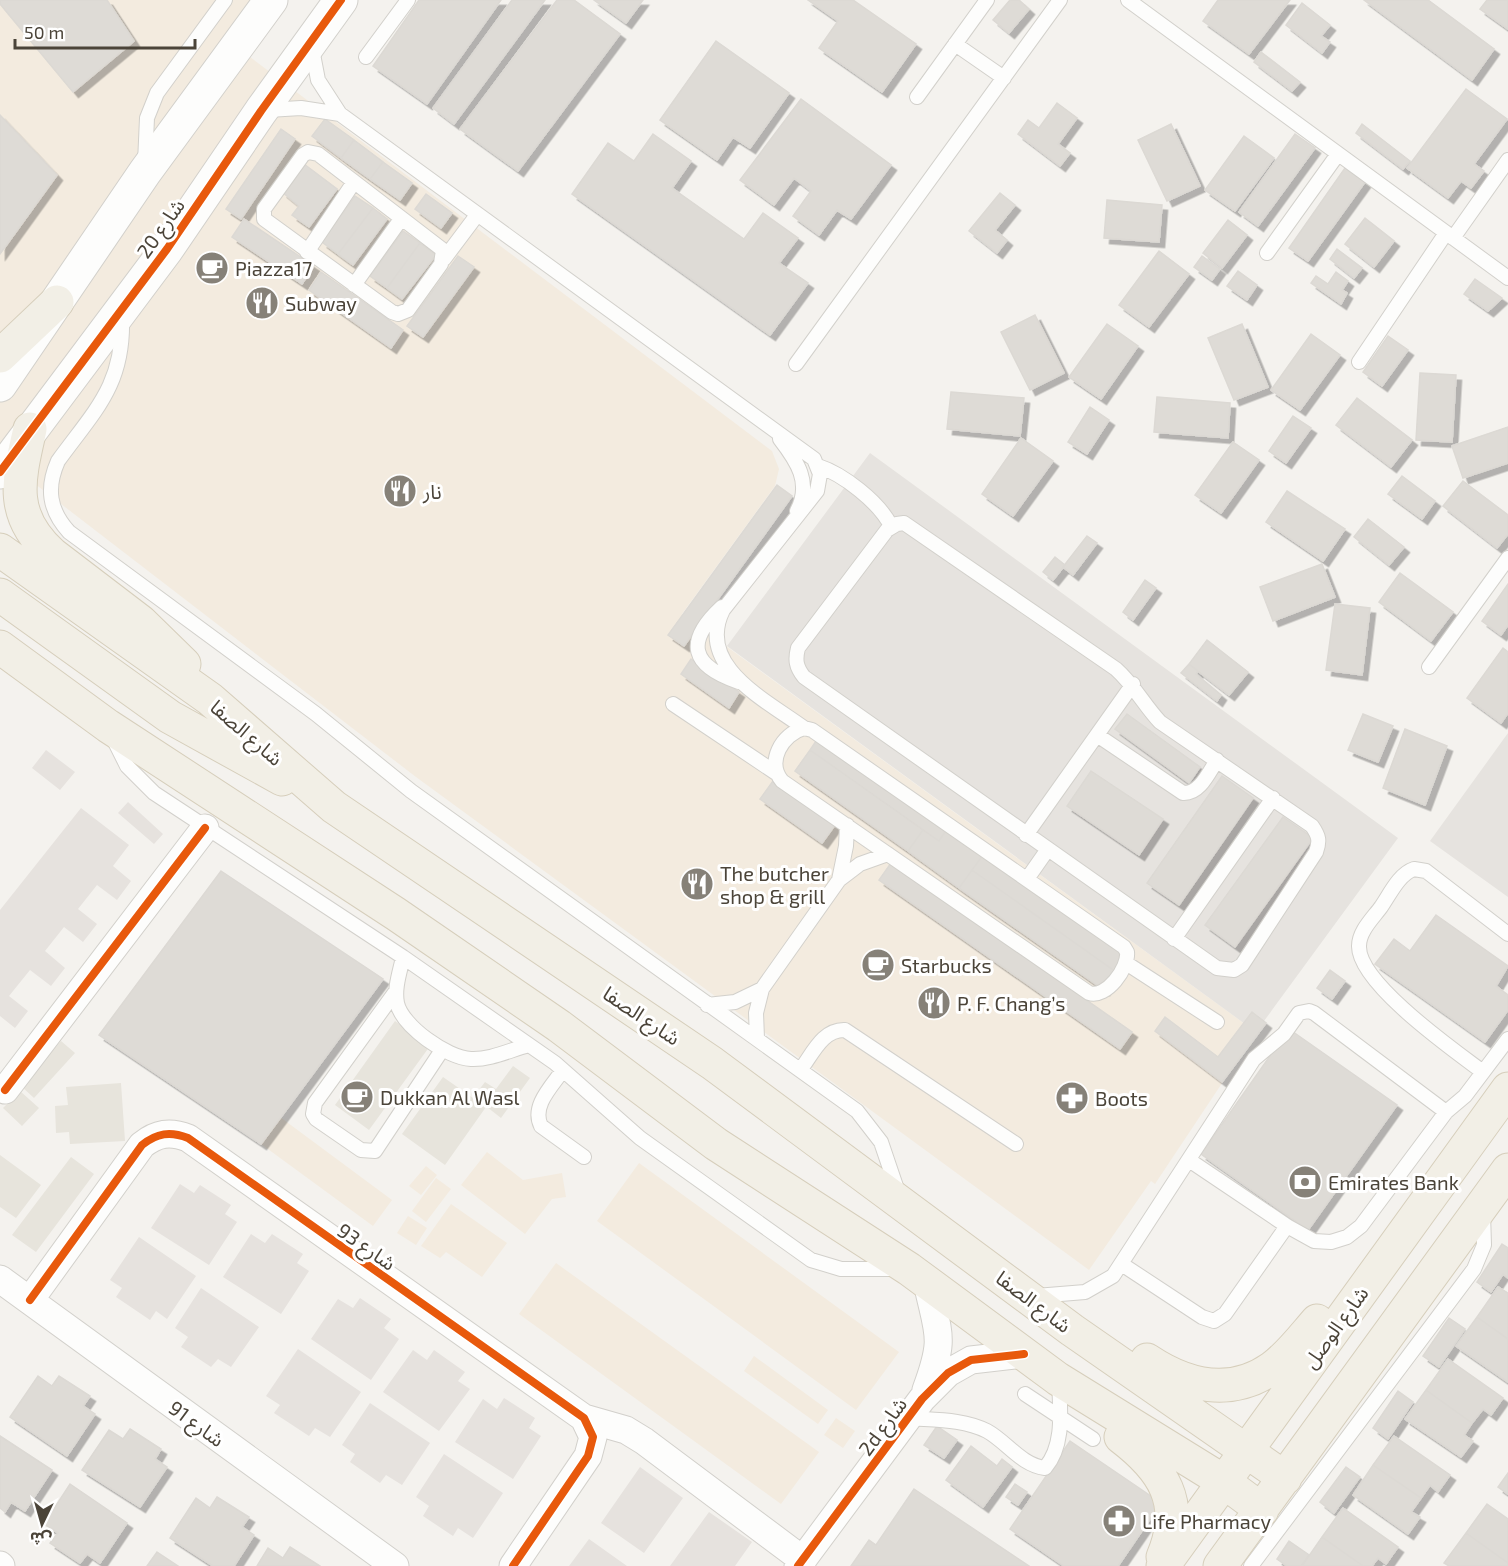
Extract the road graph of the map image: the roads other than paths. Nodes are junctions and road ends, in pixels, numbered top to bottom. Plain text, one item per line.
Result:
1 (271, 0) edge
2 (342, 0) edge
3 (408, 0) edge
4 (987, 0) edge
5 (1060, 0) edge
6 (1128, 0) edge
7 (220, 3) edge
8 (311, 41) junction
9 (955, 44) junction
10 (366, 57) dead end
11 (1004, 78) junction
12 (916, 97) dead end
13 (261, 111) junction
14 (340, 114) junction
15 (1338, 154) junction
16 (1508, 160) edge
17 (145, 172) junction
18 (354, 182) junction
19 (477, 215) junction
20 (401, 219) junction
21 (1450, 236) junction
22 (307, 252) junction
23 (1267, 253) dead end
24 (444, 259) junction
25 (1508, 278) edge
26 (354, 285) junction
27 (57, 302) junction
28 (121, 310) junction
29 (0, 356) edge
30 (1359, 363) dead end
31 (796, 364) dead end
32 (0, 385) edge
33 (30, 429) junction
34 (776, 434) junction
35 (818, 466) junction
36 (0, 472) edge
37 (790, 523) junction
38 (891, 526) junction
39 (0, 550) edge
40 (1508, 558) edge
41 (0, 595) edge
42 (6, 654) edge
43 (1429, 667) dead end
44 (1133, 684) junction
45 (210, 699) junction
46 (673, 704) dead end
47 (108, 726) junction
48 (804, 728) junction
49 (1096, 735) junction
50 (1217, 760) junction
51 (776, 773) junction
52 (1273, 798) junction
53 (334, 807) junction
54 (847, 825) junction
55 (205, 828) junction
56 (1026, 835) junction
57 (1048, 849) junction
58 (888, 854) junction
59 (1027, 879) junction
60 (839, 880) junction
61 (1508, 934) edge
62 (1174, 939) junction
63 (402, 957) junction
64 (1126, 963) junction
65 (762, 989) junction
66 (396, 991) junction
67 (706, 1004) junction
68 (1217, 1022) dead end
69 (757, 1038) junction
70 (1508, 1039) edge
71 (529, 1045) junction
72 (442, 1050) junction
73 (801, 1069) junction
74 (563, 1070) junction
75 (1496, 1081) edge
76 (5, 1090) dead end
77 (1446, 1112) junction
78 (1016, 1144) dead end
79 (584, 1157) dead end
80 (1189, 1161) junction
81 (1499, 1185) edge
82 (902, 1203) junction
83 (1287, 1226) junction
84 (1123, 1265) junction
85 (1379, 1266) junction
86 (918, 1276) junction
87 (0, 1279) edge
88 (1027, 1297) junction
89 (30, 1300) junction
90 (1072, 1330) junction
91 (1024, 1354) junction
92 (1058, 1379) junction
93 (1025, 1394) dead end
94 (916, 1408) junction
95 (1060, 1417) junction
96 (584, 1418) junction
97 (1093, 1439) dead end
98 (1244, 1450) junction
99 (1285, 1478) junction
100 (1241, 1494) junction
101 (801, 1563) edge
102 (394, 1566) edge
103 (513, 1566) edge
104 (1161, 1566) edge
105 (1191, 1566) edge
106 (1220, 1566) edge
107 (1251, 1566) edge

1 - 17 street
2 - 8 street, شارع 20
3 - 10 lane
4 - 9 lane
5 - 11 lane
6 - 15 lane
7 - 17 lane
8 - 13 street, شارع 20
8 - 14 lane
9 - 11 lane
9 - 12 lane
11 - 31 lane
13 - 14 lane
13 - 28 street, شارع 20
14 - 19 lane
15 - 21 lane
15 - 23 lane
16 - 21 lane
17 - 27 street
18 - 20 lane
18 - 22 lane
18 - 22 lane
19 - 24 lane
19 - 34 lane
20 - 24 lane
20 - 26 lane
21 - 25 lane
21 - 30 lane
22 - 26 lane
24 - 26 lane
27 - 29 main road
27 - 32 street
28 - 33 street, شارع 20
28 - 67 lane
33 - 36 street, شارع 20
33 - 45 main road
34 - 35 lane
34 - 37 lane
35 - 37 lane
35 - 38 lane
37 - 48 lane
38 - 44 lane
38 - 56 lane
39 - 45 main road, شارع الصفا
40 - 43 lane
41 - 53 main road
42 - 47 main road
44 - 49 lane
44 - 50 lane
45 - 53 main road, شارع الصفا
46 - 51 lane
47 - 55 lane
47 - 86 main road
48 - 51 lane
48 - 59 lane
49 - 50 lane
49 - 56 lane
50 - 52 lane
51 - 54 lane
52 - 62 lane
52 - 62 lane
53 - 82 main road, شارع الصفا
54 - 58 lane
54 - 60 lane
55 - 63 lane
55 - 76 street
56 - 57 lane
57 - 59 lane
57 - 62 lane
58 - 60 lane
58 - 64 lane
59 - 64 lane
60 - 65 lane
61 - 75 lane
63 - 66 lane
63 - 71 lane
64 - 68 lane
65 - 67 lane
65 - 69 lane
66 - 72 lane
66 - 72 lane
67 - 69 lane
69 - 73 lane
70 - 75 lane
71 - 72 lane
71 - 74 lane
73 - 78 lane
73 - 82 lane
74 - 79 lane
74 - 86 lane
75 - 77 lane
75 - 85 main road, شارع الوصل
77 - 80 lane
77 - 83 lane
80 - 83 lane
80 - 84 lane
81 - 99 main road, شارع الوصل
81 - 107 lane
82 - 88 main road, شارع الصفا
83 - 84 lane
84 - 88 lane
85 - 90 main road
85 - 98 main road, شارع الوصل
86 - 91 main road
86 - 94 street, 2d شارع
87 - 89 street, شارع 91
88 - 90 main road, شارع الصفا
89 - 96 street, شارع 93
89 - 102 street, شارع 91
90 - 98 main road, شارع الصفا
91 - 92 main road
91 - 94 street, 2d شارع
92 - 95 lane
92 - 100 main road
92 - 104 main road
93 - 95 lane
94 - 95 lane
94 - 101 street, 2d شارع
95 - 97 lane
96 - 101 street
96 - 103 street
98 - 99 main road, شارع الصفا
98 - 100 main road, شارع الوصل
99 - 100 main road, شارع الوصل
100 - 104 main road, شارع الوصل
100 - 105 main road
100 - 106 main road, شارع الوصل

